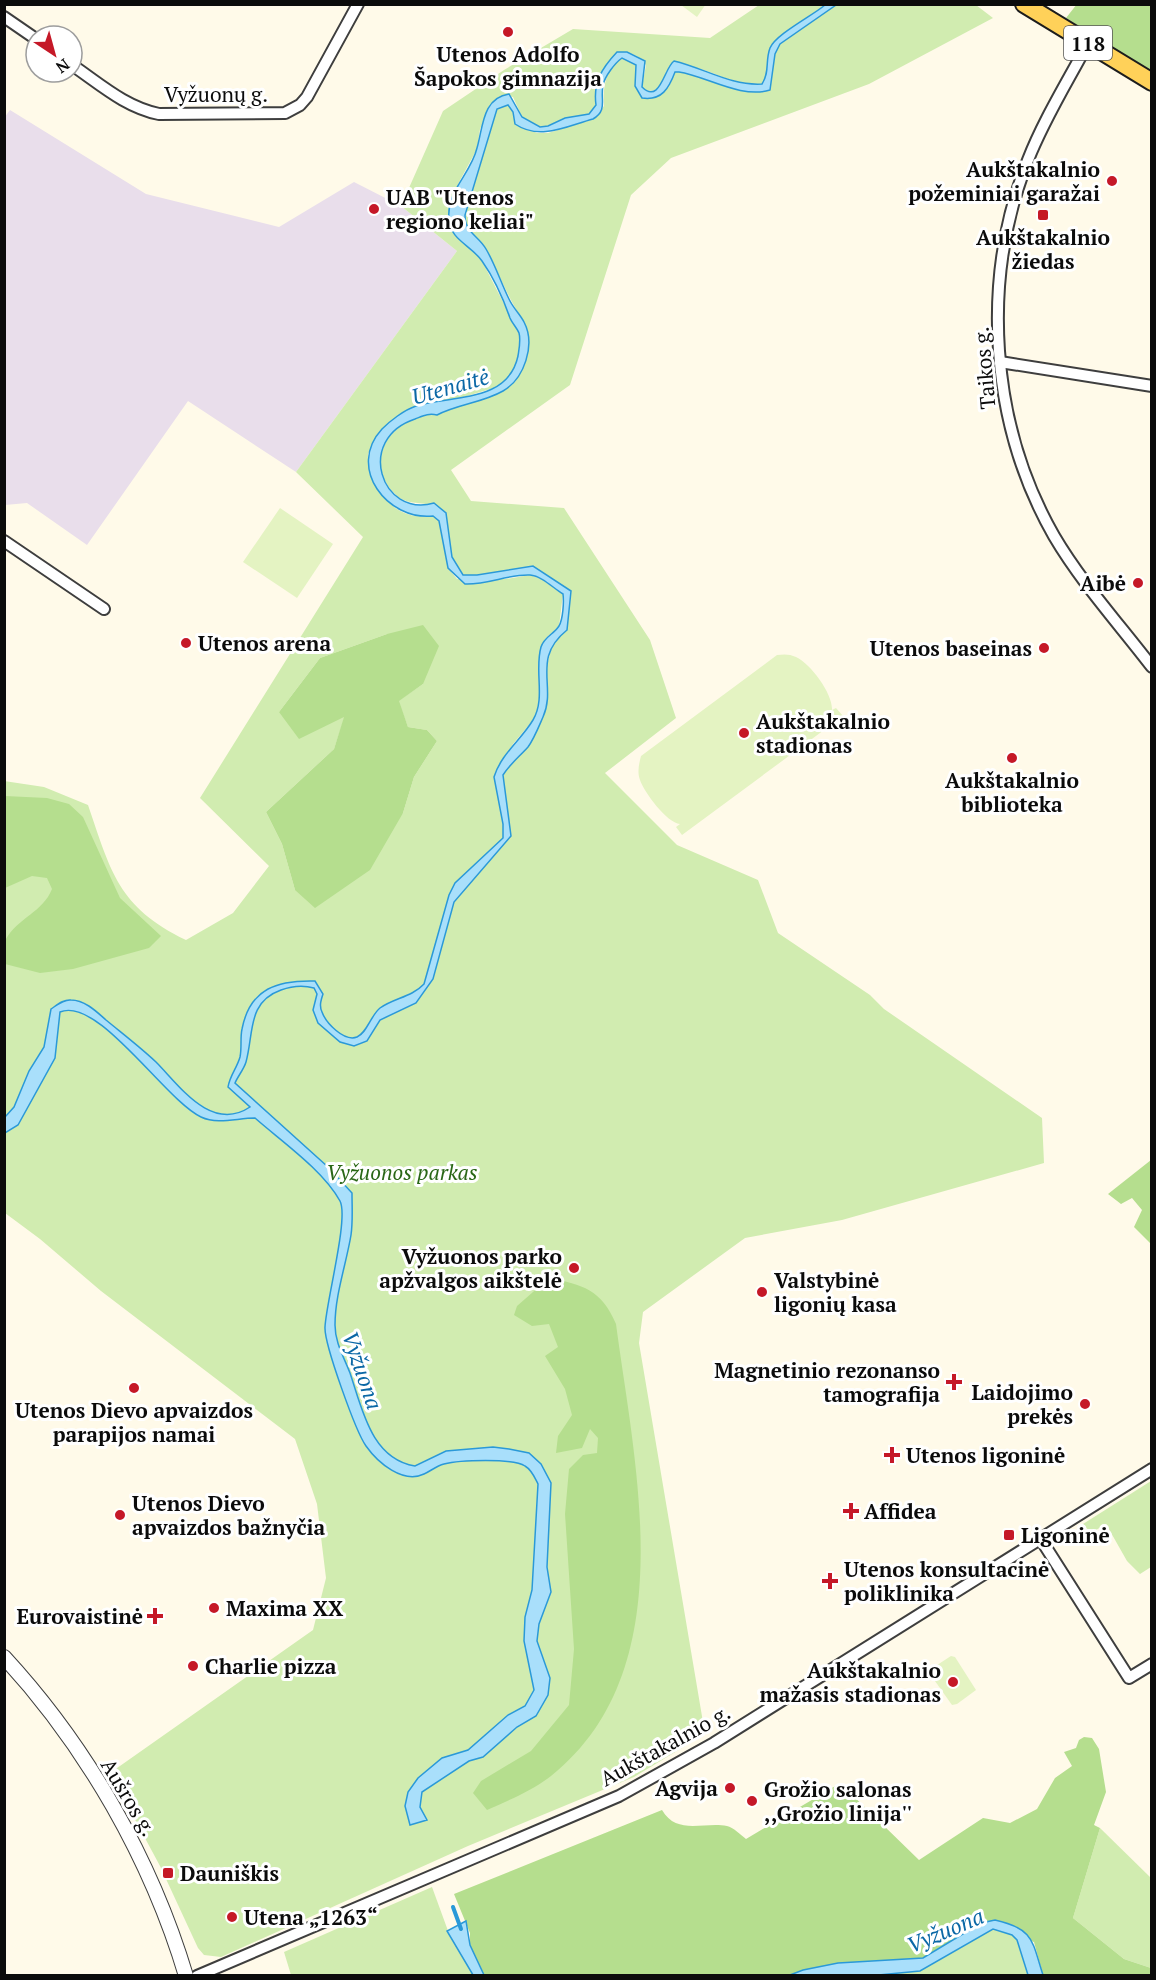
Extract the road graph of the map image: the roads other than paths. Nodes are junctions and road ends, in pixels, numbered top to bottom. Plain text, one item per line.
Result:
1 (358, 4) edge
2 (1024, 4) edge
3 (4, 17) edge
4 (24, 31) edge
5 (1088, 43) junction
6 (84, 73) edge
7 (1152, 82) edge
8 (1000, 362) junction
9 (1152, 386) edge
10 (4, 541) edge
11 (104, 609) dead end
12 (1152, 667) edge
13 (1152, 1469) edge
14 (1040, 1538) junction
15 (4, 1658) edge
16 (1152, 1664) edge
17 (186, 1976) edge
18 (196, 1976) edge

1 - 6 street, Vyžuonų g.
2 - 5 main road, 118
3 - 4 street
5 - 7 main road, 118
5 - 8 street, Taikos g.
8 - 9 street
8 - 12 street, Taikos g.
10 - 11 street
13 - 14 street, Aukštakalnio g.
14 - 16 street
14 - 18 street, Aukštakalnio g.
15 - 17 street, Aušros g.

